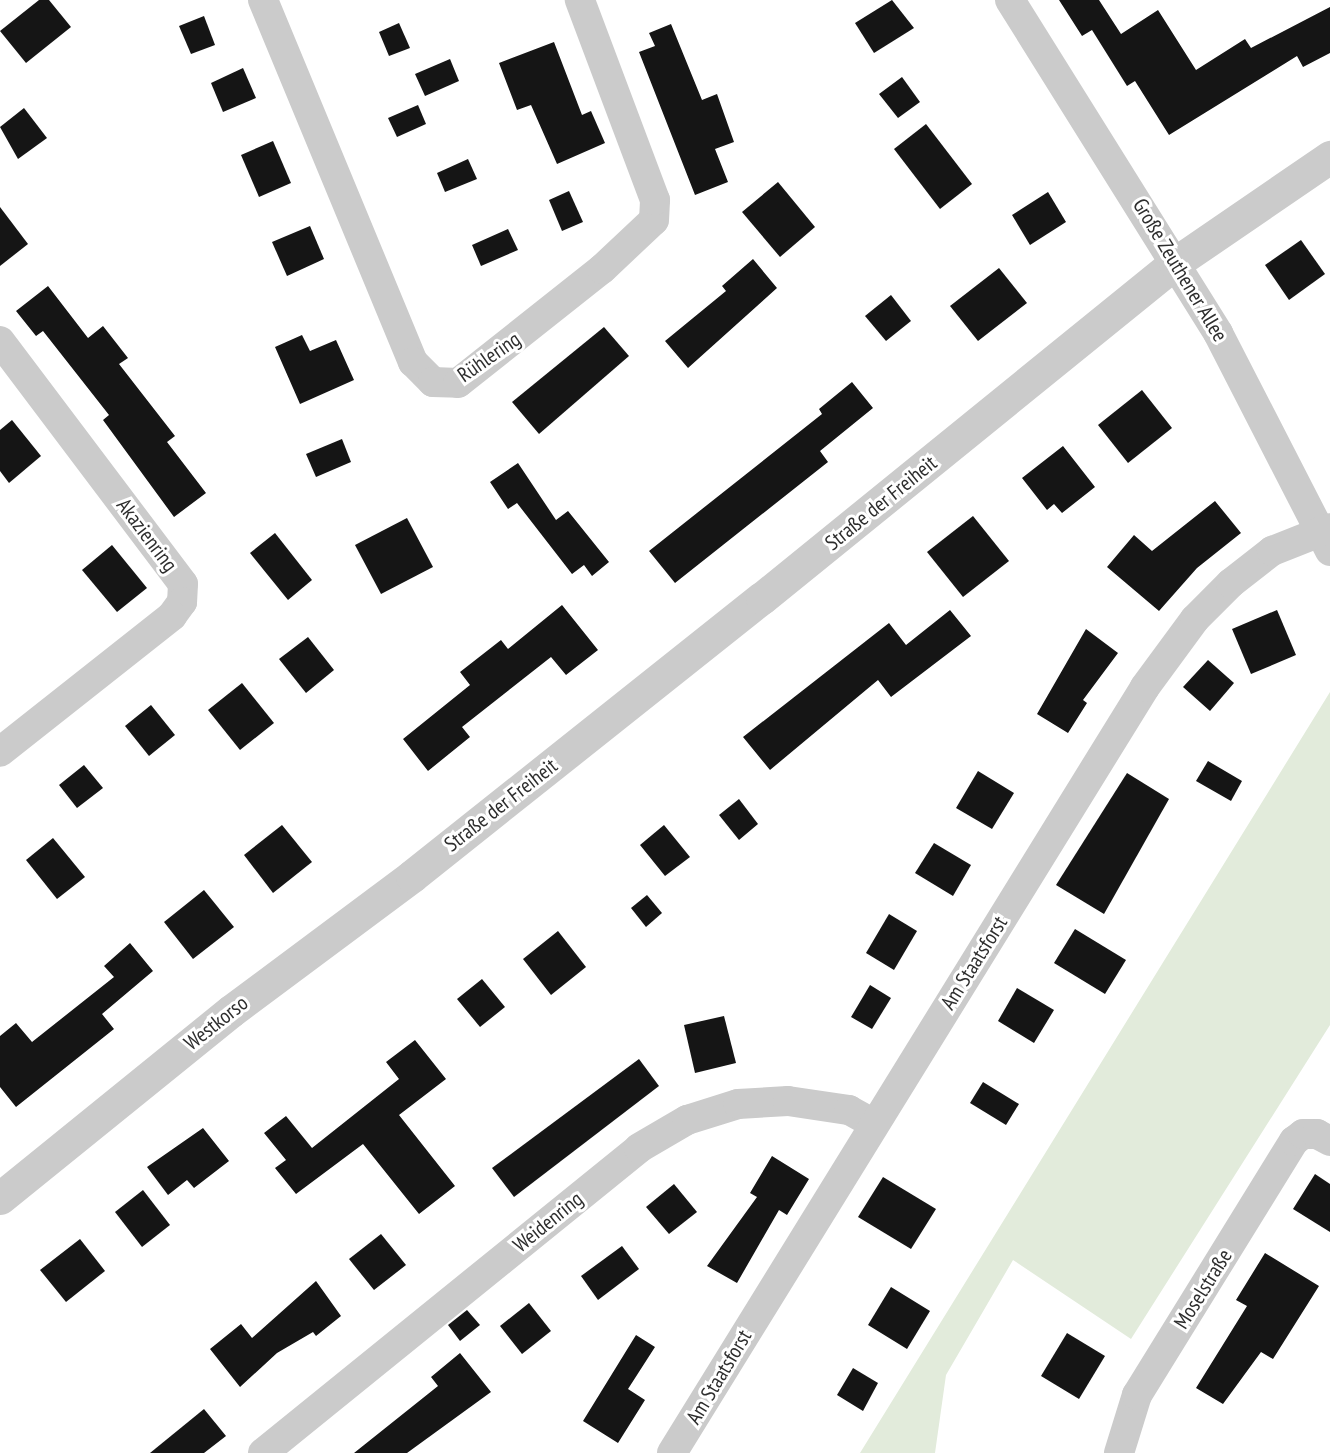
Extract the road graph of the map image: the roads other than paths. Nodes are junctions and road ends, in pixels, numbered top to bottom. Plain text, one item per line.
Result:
1 (263, 0) edge
2 (580, 0) edge
3 (1010, 0) edge
4 (1330, 157) edge
5 (1175, 263) junction
6 (0, 341) edge
7 (1327, 536) edge
8 (0, 752) edge
9 (437, 856) joint
10 (874, 1124) junction
11 (1316, 1138) edge
12 (0, 1198) edge
13 (263, 1453) edge
14 (672, 1453) edge
15 (1119, 1453) edge

1 - 2 street, Rühlering
3 - 5 street, Große Zeuthener Allee
4 - 5 street, Straße der Freiheit
5 - 7 street, Große Zeuthener Allee
5 - 9 street, Straße der Freiheit
6 - 8 street, Akazienring
7 - 10 street, Am Staatsforst
9 - 12 street, Westkorso
10 - 13 street, Weidenring
10 - 14 street, Am Staatsforst
11 - 15 street, Moselstraße

